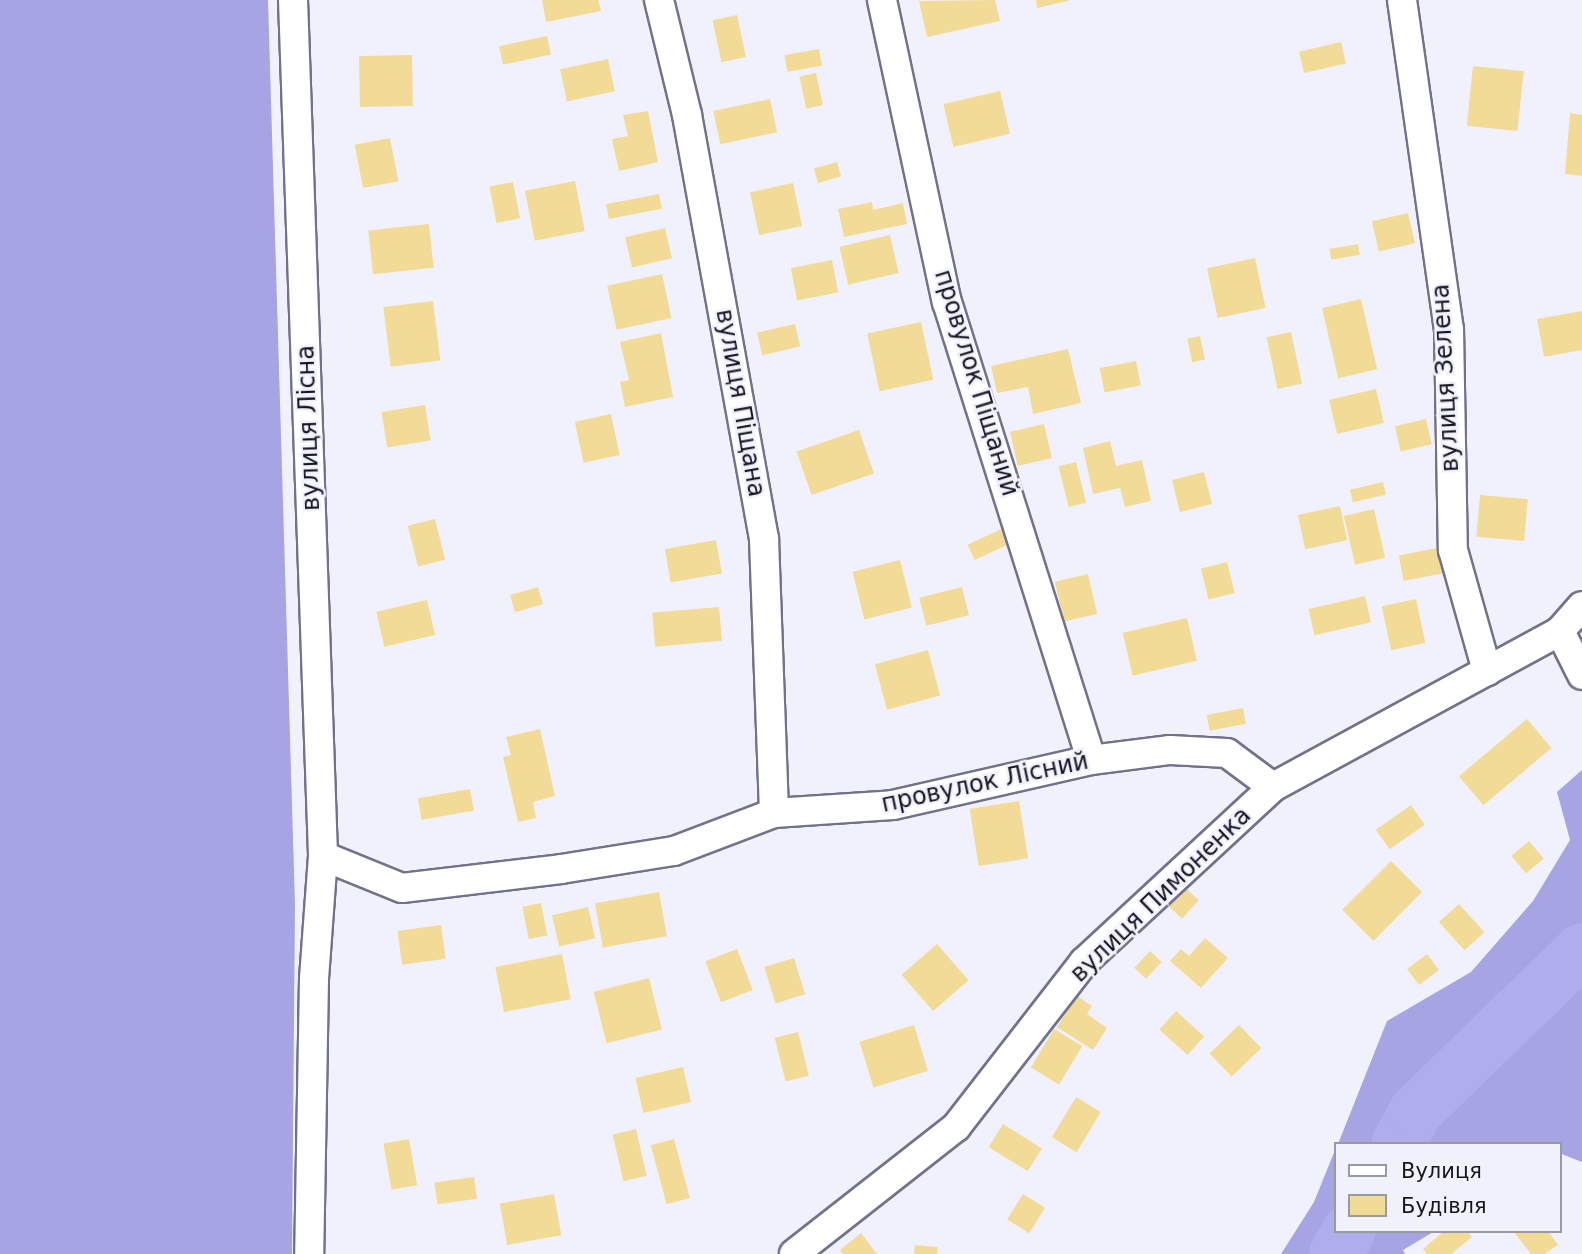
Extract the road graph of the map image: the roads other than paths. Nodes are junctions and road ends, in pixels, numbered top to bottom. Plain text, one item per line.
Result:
1 (293, 0) edge
2 (659, 0) edge
3 (882, 0) edge
4 (1402, 0) edge
5 (1582, 606) edge
6 (1560, 631) junction
7 (1487, 671) junction
8 (1582, 674) edge
9 (1091, 760) junction
10 (1273, 787) junction
11 (774, 813) junction
12 (323, 856) junction
13 (309, 1254) edge
14 (794, 1254) edge

1 - 12 street, вулиця Лісна
2 - 11 street, вулиця Піщана
3 - 9 street, провулок Піщаний
4 - 7 street, вулиця Зелена
5 - 6 street, вулиця Пимоненка
6 - 7 street, вулиця Пимоненка
6 - 8 street
7 - 10 street, вулиця Пимоненка
9 - 10 street, провулок Лісний
9 - 11 street, провулок Лісний
10 - 14 street, вулиця Пимоненка
11 - 12 street, провулок Лісний
12 - 13 street, вулиця Лісна

